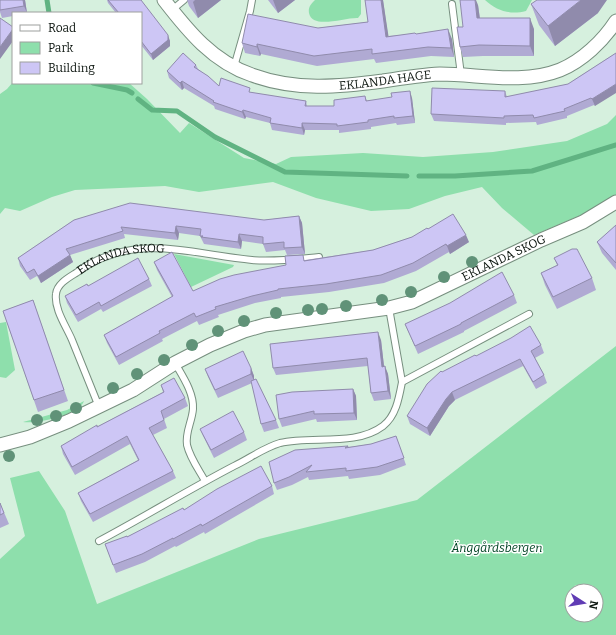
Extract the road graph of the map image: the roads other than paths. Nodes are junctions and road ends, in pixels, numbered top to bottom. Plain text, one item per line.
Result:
1 (184, 0) edge
2 (252, 0) edge
3 (452, 4) dead end
4 (168, 5) edge
5 (616, 21) edge
6 (234, 67) junction
7 (461, 75) junction
8 (616, 202) edge
9 (318, 257) edge
10 (389, 308) junction
11 (530, 314) dead end
12 (175, 363) junction
13 (402, 382) junction
14 (99, 407) junction
15 (0, 445) edge
16 (205, 481) junction
17 (99, 541) dead end

1 - 4 lane
2 - 6 lane
3 - 7 lane
4 - 6 street, EKLANDA HAGE
5 - 7 street, EKLANDA HAGE
6 - 7 street, EKLANDA HAGE
8 - 10 street, EKLANDA SKOG
9 - 14 lane, EKLANDA SKOG
10 - 12 street, EKLANDA SKOG
10 - 13 lane
11 - 13 lane
12 - 14 street, EKLANDA SKOG
12 - 16 lane
13 - 16 lane
14 - 15 street, EKLANDA SKOG
16 - 17 lane

